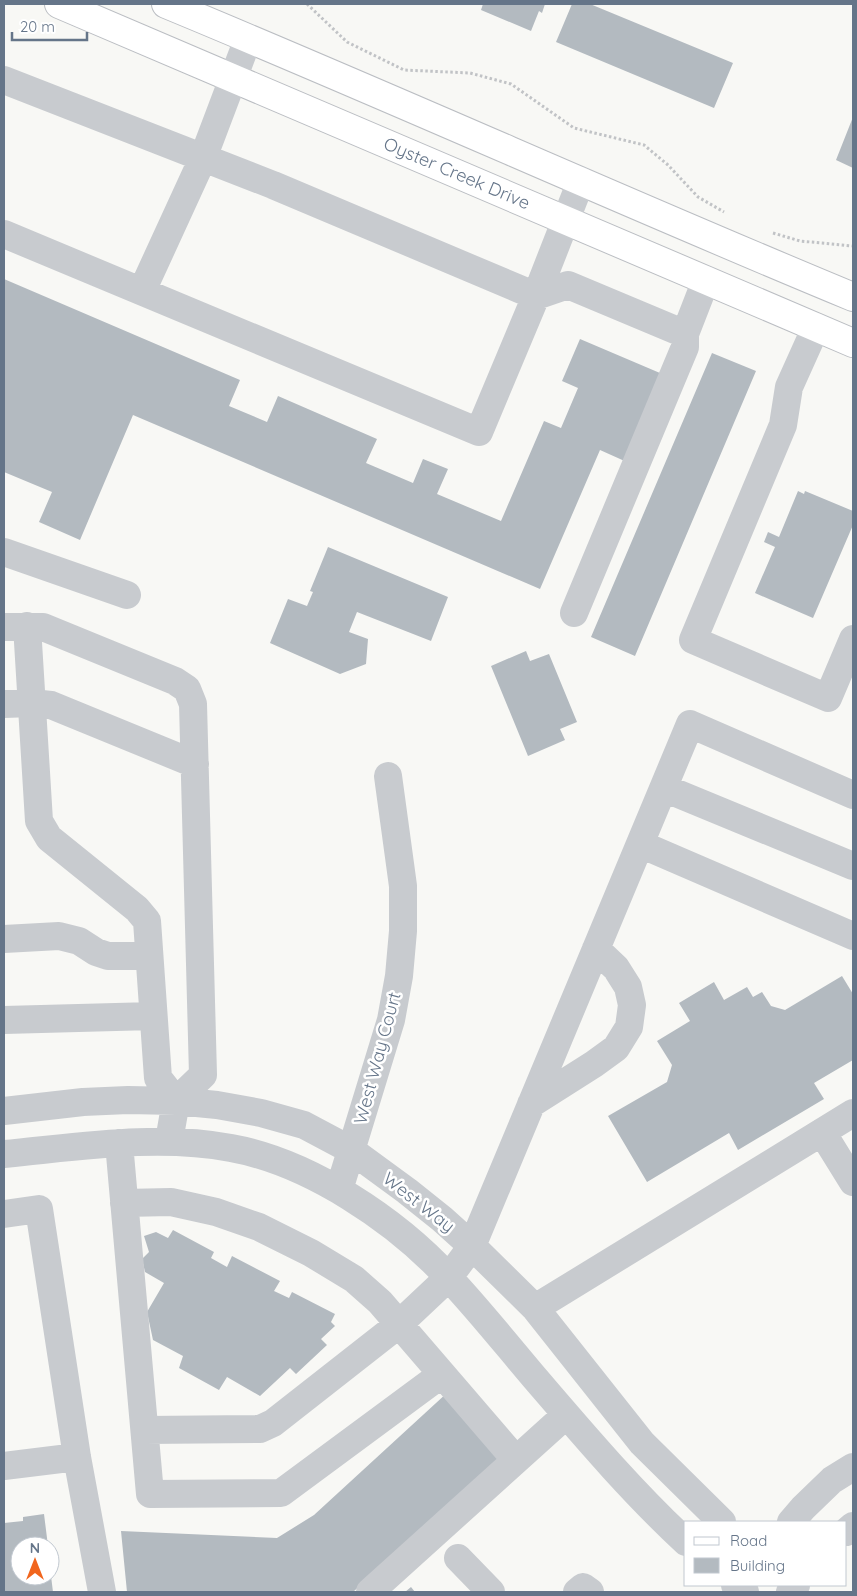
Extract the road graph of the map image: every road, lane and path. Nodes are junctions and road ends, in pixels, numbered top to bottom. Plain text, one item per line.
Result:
1 (59, 4) edge
2 (166, 4) edge
3 (307, 4) edge
4 (248, 39) junction
5 (234, 78) junction
6 (4, 80) edge
7 (203, 158) junction
8 (581, 181) junction
9 (730, 215) dead end
10 (565, 219) junction
11 (773, 233) dead end
12 (4, 234) edge
13 (853, 246) edge
14 (706, 280) junction
15 (142, 291) junction
16 (536, 296) junction
17 (853, 297) edge
18 (816, 327) junction
19 (685, 334) junction
20 (853, 343) edge
21 (4, 552) edge
22 (127, 595) dead end
23 (574, 613) dead end
24 (16, 626) edge
25 (853, 639) edge
26 (32, 703) junction
27 (4, 704) edge
28 (195, 764) junction
29 (388, 776) dead end
30 (664, 788) junction
31 (853, 795) edge
32 (640, 844) junction
33 (853, 866) edge
34 (853, 936) edge
35 (4, 939) edge
36 (596, 949) junction
37 (149, 956) junction
38 (154, 1016) junction
39 (4, 1020) edge
40 (176, 1101) junction
41 (531, 1104) junction
42 (4, 1111) edge
43 (853, 1113) edge
44 (822, 1132) junction
45 (170, 1141) junction
46 (119, 1143) junction
47 (351, 1150) junction
48 (4, 1154) edge
49 (853, 1182) edge
50 (338, 1190) junction
51 (124, 1203) junction
52 (4, 1214) edge
53 (472, 1246) junction
54 (449, 1277) junction
55 (534, 1308) junction
56 (398, 1325) junction
57 (442, 1374) junction
58 (566, 1415) junction
59 (145, 1430) junction
60 (77, 1457) junction
61 (516, 1460) junction
62 (4, 1462) edge
63 (853, 1467) edge
64 (721, 1521) edge
65 (791, 1521) edge
66 (684, 1540) edge
67 (458, 1558) dead end
68 (102, 1592) edge
69 (370, 1592) edge
70 (491, 1592) edge
71 (577, 1592) edge
72 (590, 1592) edge

1 - 5 main road, Oyster Creek Drive
2 - 4 main road
3 - 9 path
4 - 5 street
4 - 8 main road
5 - 7 street
5 - 10 main road, Oyster Creek Drive
6 - 7 street
7 - 15 street
7 - 16 street
8 - 10 street
8 - 17 main road
10 - 14 main road, Oyster Creek Drive
10 - 16 street
11 - 13 path
12 - 15 street
14 - 18 main road, Oyster Creek Drive
14 - 19 street
15 - 16 street
16 - 19 street
18 - 20 main road, Oyster Creek Drive
18 - 25 street
19 - 23 street
21 - 22 street
24 - 26 street
24 - 28 street
26 - 27 street
26 - 28 street
26 - 37 street
28 - 40 street
29 - 47 street, West Way Court
30 - 31 street
30 - 32 street
30 - 33 street
32 - 34 street
32 - 36 street
35 - 37 street
36 - 41 street
36 - 41 street
37 - 38 street
38 - 39 street
38 - 40 street
40 - 42 street, West Way
40 - 45 street
40 - 47 street, West Way
41 - 53 street
43 - 44 street
44 - 49 street
44 - 55 street
45 - 46 street, West Way
45 - 50 street, West Way
46 - 48 street, West Way
46 - 51 street
47 - 50 street, West Way Court
47 - 53 street, West Way
50 - 54 street, West Way
51 - 56 street
51 - 59 street
52 - 60 street
53 - 54 street
53 - 55 street, West Way
54 - 56 street
54 - 58 street, West Way
55 - 64 street, West Way
56 - 57 street
56 - 59 street
57 - 59 street
57 - 61 street
58 - 61 street
58 - 66 street, West Way
60 - 62 street
60 - 68 street
61 - 69 street
63 - 65 street
67 - 70 street
71 - 72 street

